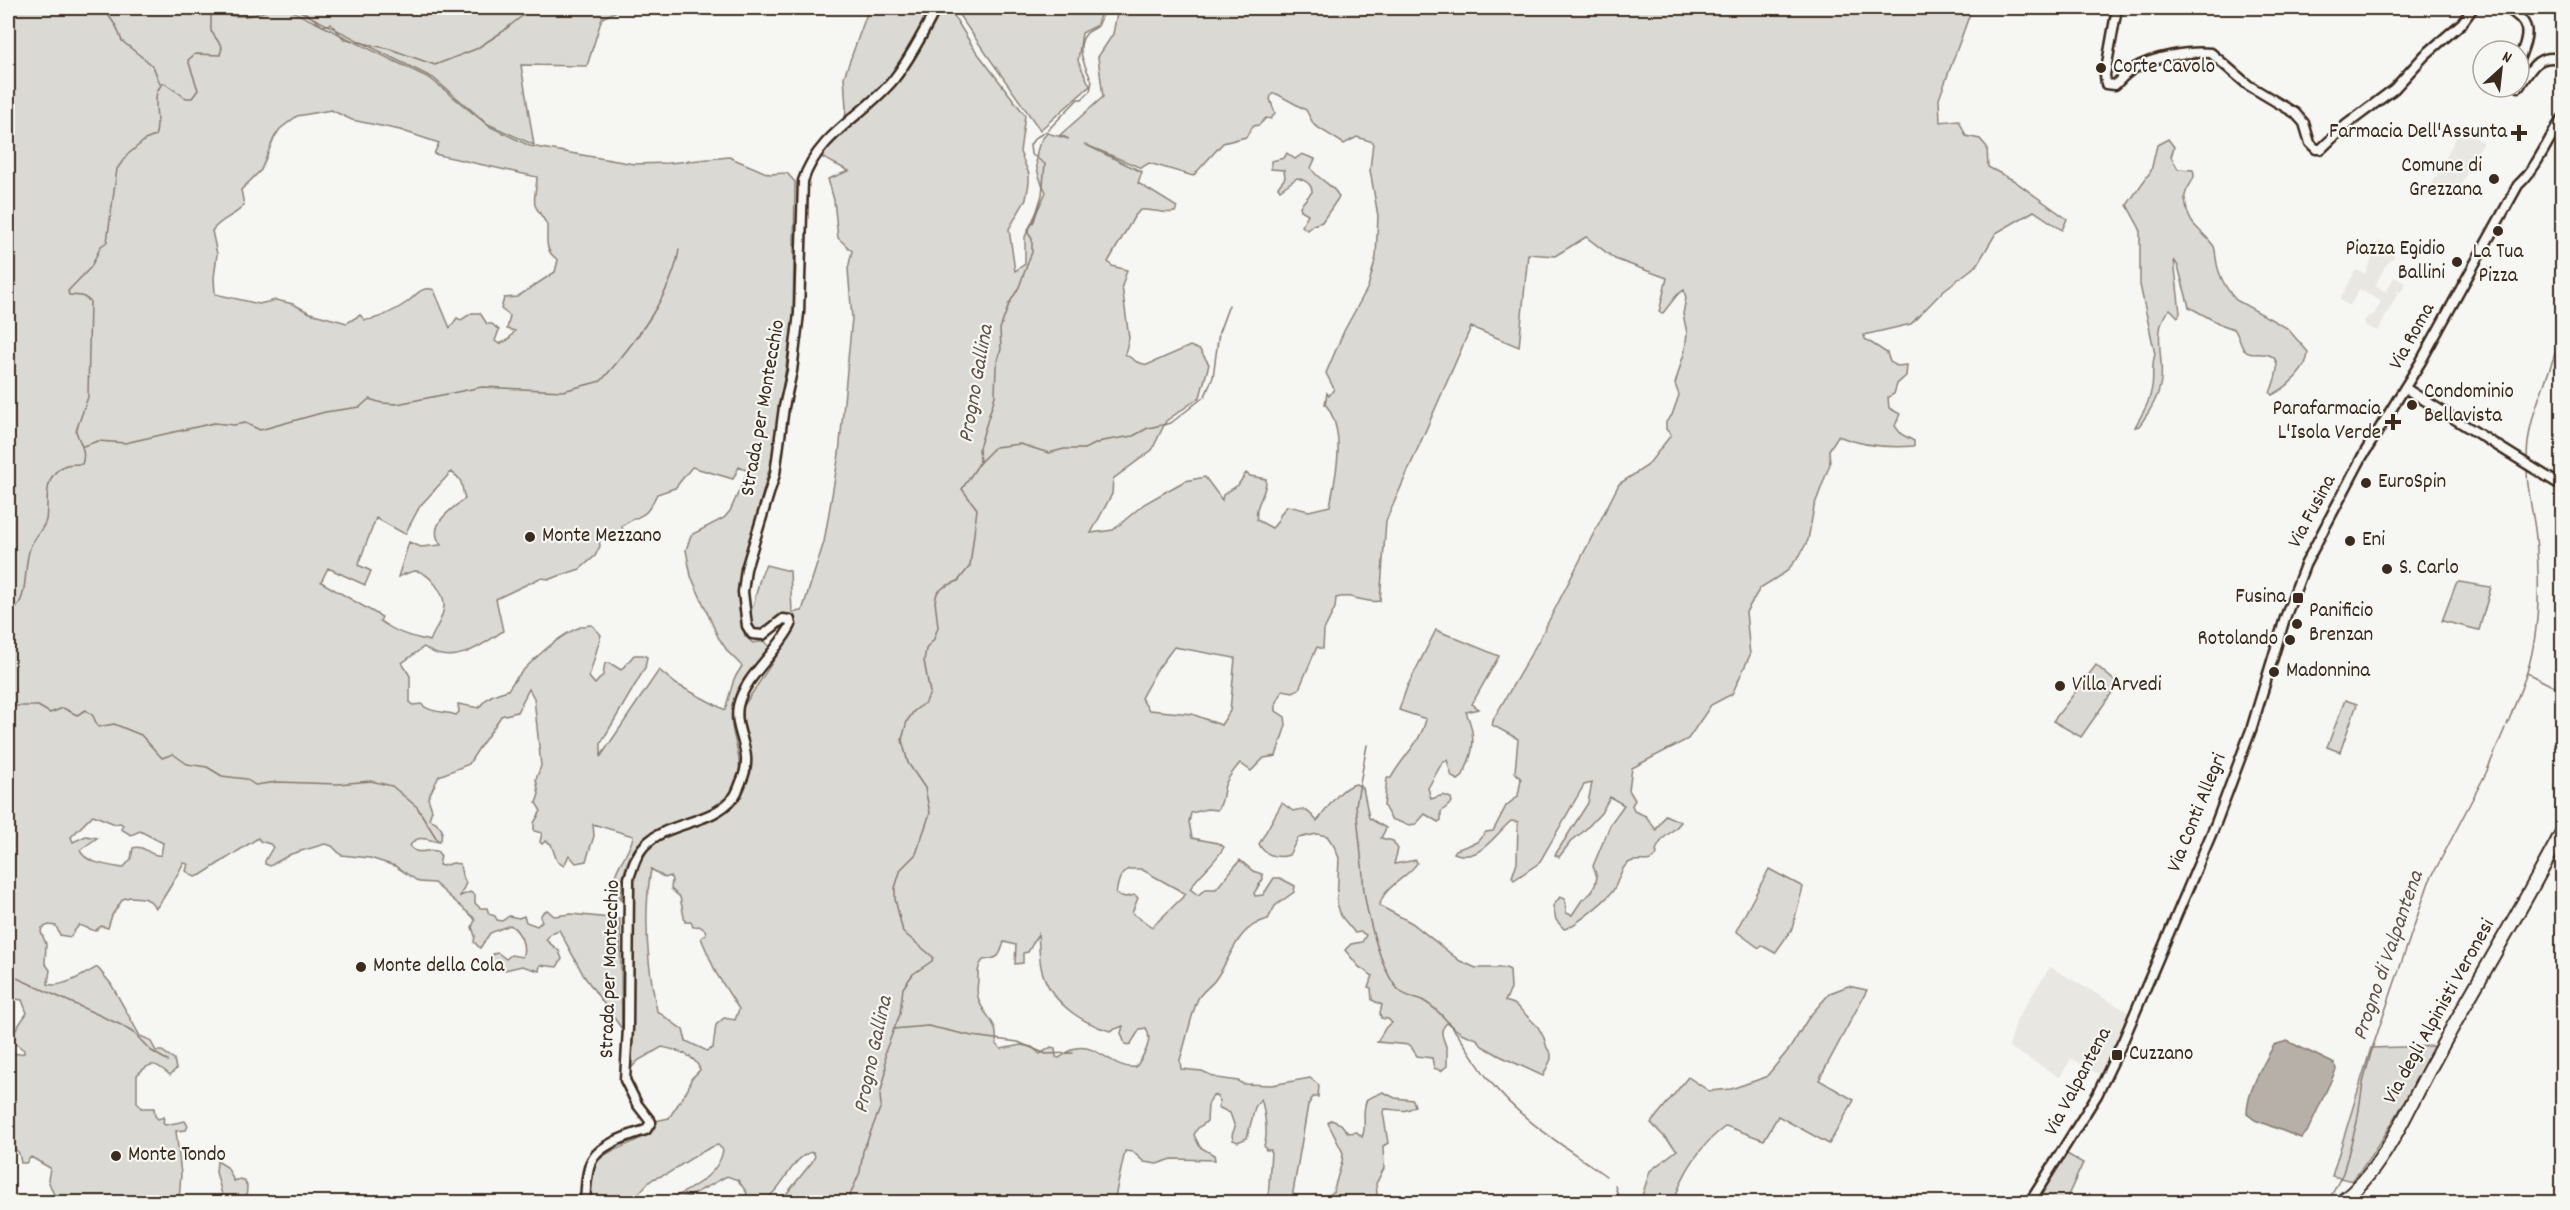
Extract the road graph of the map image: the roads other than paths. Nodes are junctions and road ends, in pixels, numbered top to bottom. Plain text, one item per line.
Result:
1 (936, 8) edge
2 (2117, 8) edge
3 (2473, 8) edge
4 (2506, 8) edge
5 (2527, 39) edge
6 (2562, 59) edge
7 (2531, 70) edge
8 (2562, 119) edge
9 (2404, 387) junction
10 (2562, 486) edge
11 (2271, 662) joint
12 (2562, 832) edge
13 (2151, 974) joint
14 (585, 1203) edge
15 (2030, 1203) edge
16 (2341, 1203) edge

1 - 14 street, Strada per Montecchio
2 - 3 street
4 - 5 street
6 - 7 street
8 - 9 street, Via Roma
9 - 10 street
9 - 11 street, Via Fusina
11 - 13 street, Via Conti Allegri
12 - 16 highway, Via degli Alpinisti Veronesi
13 - 15 street, Via Valpantena

